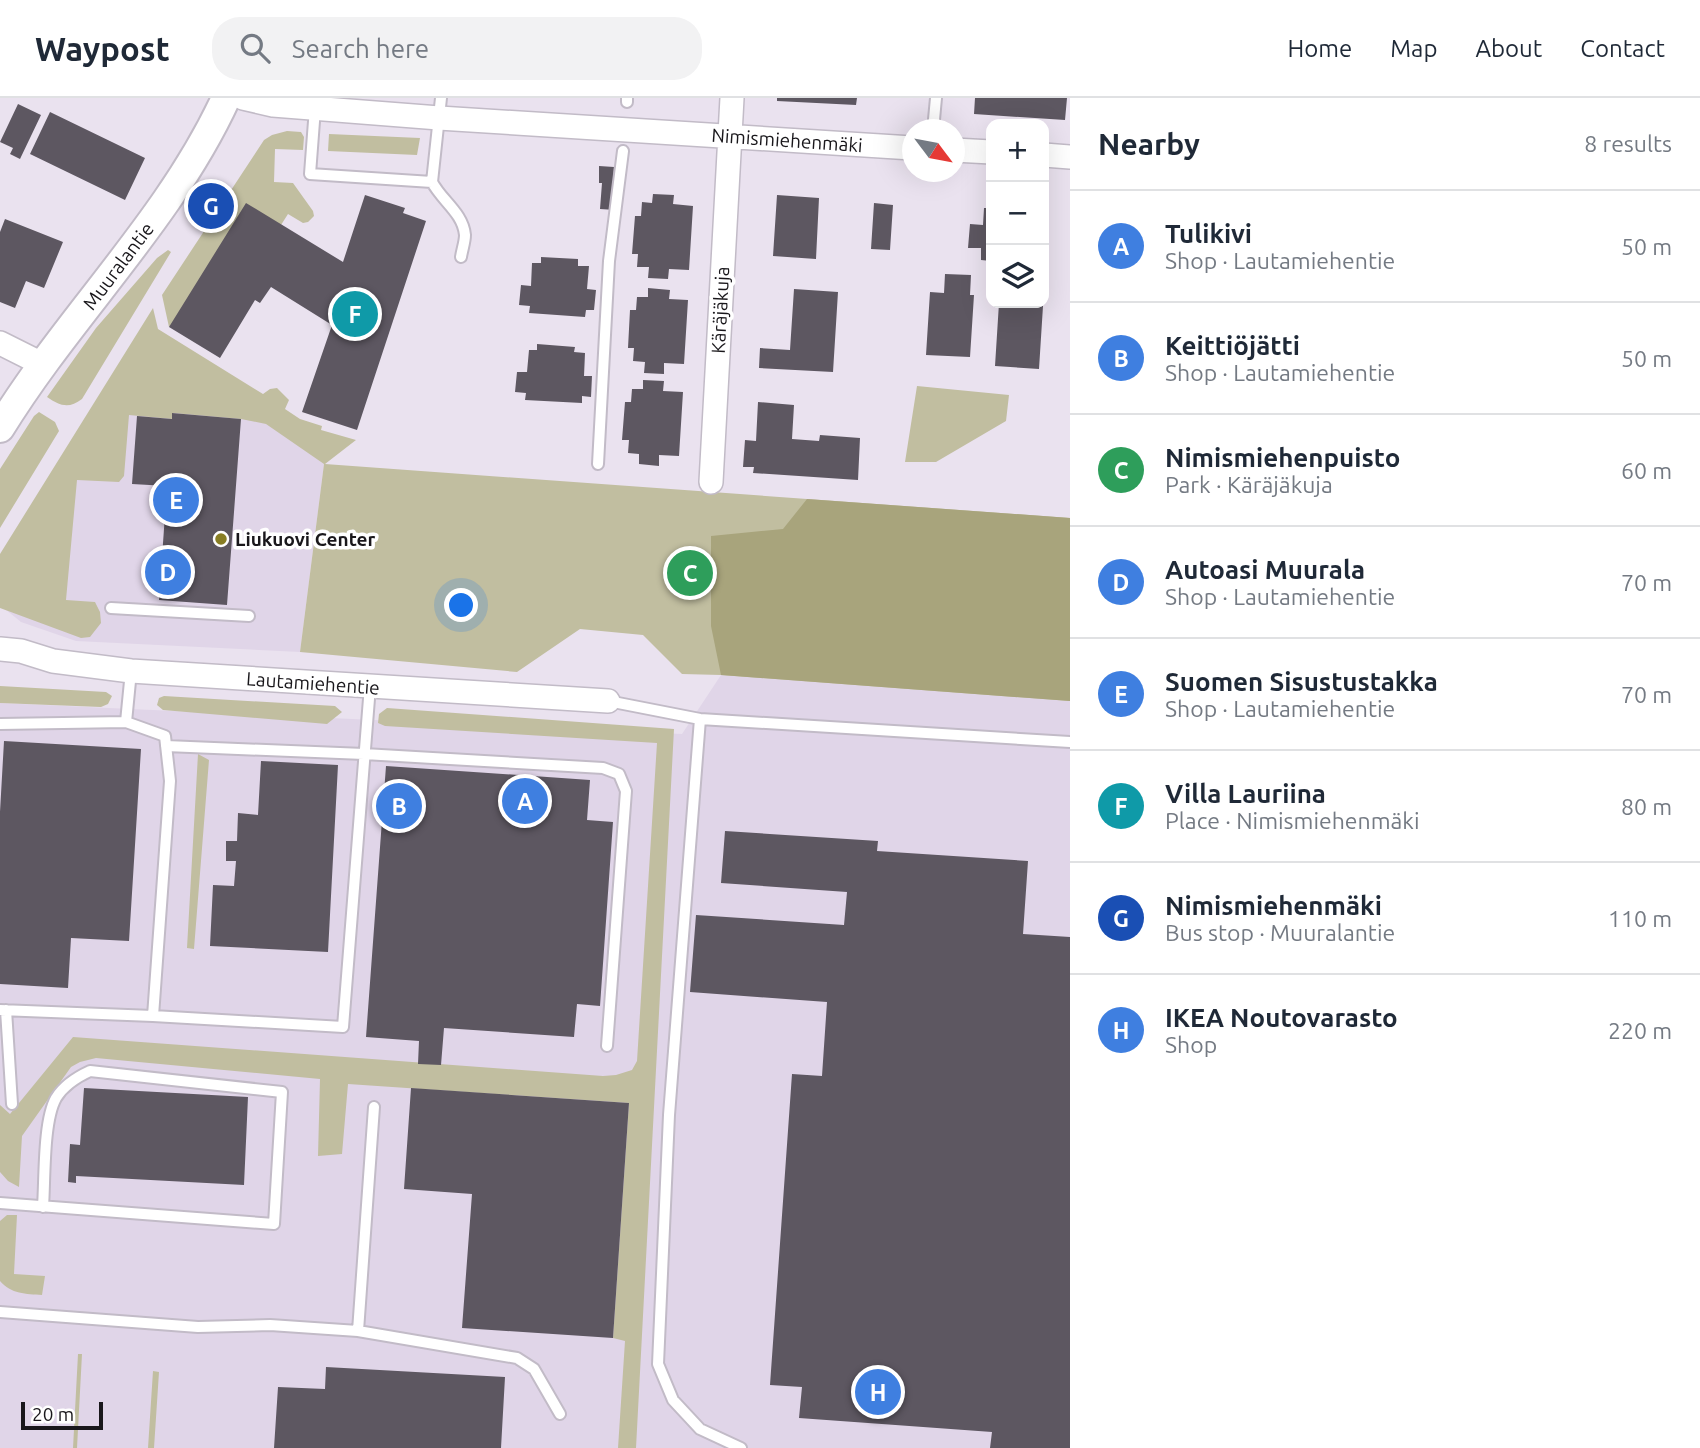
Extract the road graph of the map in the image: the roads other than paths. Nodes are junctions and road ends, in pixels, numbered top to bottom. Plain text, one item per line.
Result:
1 (226, 98) edge
2 (243, 98) edge
3 (732, 98) edge
4 (936, 98) edge
5 (315, 108) junction
6 (440, 108) edge
7 (934, 119) edge
8 (729, 137) junction
9 (902, 147) edge
10 (623, 151) dead end
11 (965, 151) edge
12 (986, 152) edge
13 (1049, 155) edge
14 (1070, 157) edge
15 (432, 182) junction
16 (461, 257) dead end
17 (0, 343) edge
18 (42, 364) junction
19 (0, 428) edge
20 (598, 464) dead end
21 (711, 482) dead end
22 (111, 608) dead end
23 (249, 616) dead end
24 (0, 635) edge
25 (10, 650) edge
26 (131, 671) junction
27 (370, 686) junction
28 (608, 701) joint
29 (700, 719) junction
30 (126, 722) junction
31 (0, 724) edge
32 (1070, 743) edge
33 (166, 746) junction
34 (365, 754) junction
35 (3, 1010) edge
36 (153, 1016) junction
37 (607, 1045) dead end
38 (12, 1104) dead end
39 (374, 1107) dead end
40 (0, 1203) edge
41 (43, 1207) junction
42 (0, 1312) edge
43 (358, 1331) junction
44 (559, 1414) dead end
45 (741, 1448) edge

1 - 18 street, Muuralantie
2 - 5 street, Nimismiehenmäki
3 - 8 street, Käräjäkuja
4 - 7 lane
5 - 6 street, Nimismiehenmäki
5 - 15 lane
6 - 8 street, Nimismiehenmäki
6 - 15 lane
8 - 9 street, Nimismiehenmäki
8 - 21 street, Käräjäkuja
10 - 20 lane
11 - 12 street
13 - 14 street
15 - 16 lane
17 - 18 street
18 - 19 street, Muuralantie
22 - 23 lane
24 - 25 street, Lautamiehentie
25 - 26 street, Lautamiehentie
26 - 27 street, Lautamiehentie
26 - 30 lane
27 - 28 street, Lautamiehentie
27 - 34 lane
28 - 29 lane
29 - 32 lane
29 - 45 lane
30 - 31 lane
30 - 33 lane
33 - 34 lane
33 - 36 lane
34 - 36 lane
34 - 37 lane
35 - 36 lane
35 - 38 lane
39 - 43 lane
40 - 41 lane
41 - 41 lane
42 - 43 lane
43 - 44 lane

